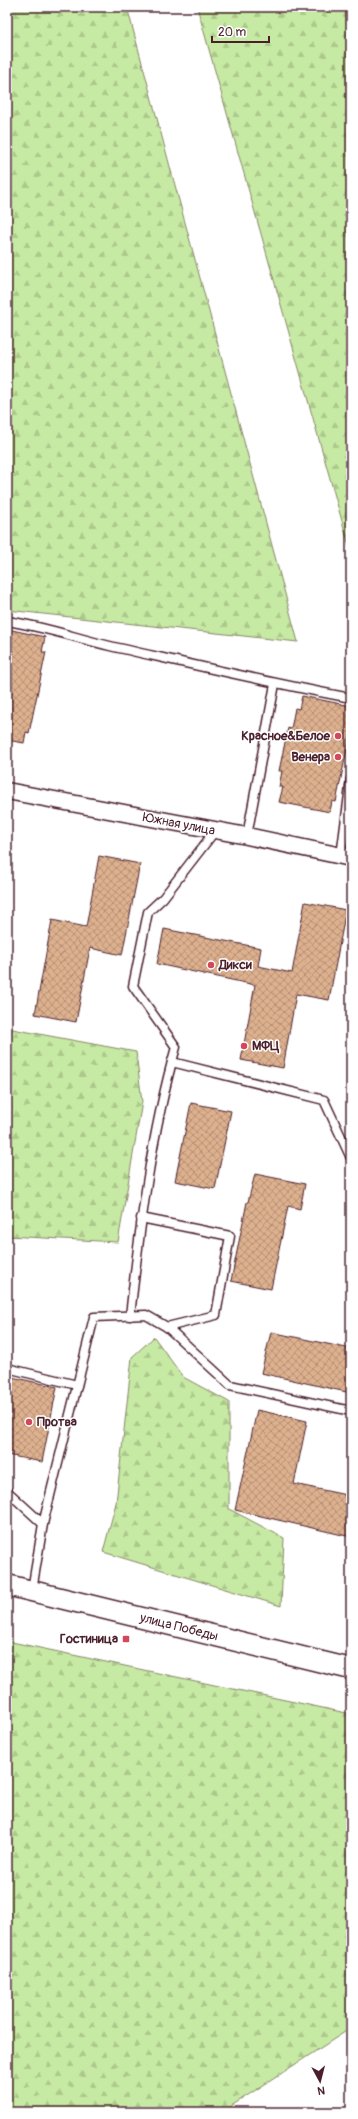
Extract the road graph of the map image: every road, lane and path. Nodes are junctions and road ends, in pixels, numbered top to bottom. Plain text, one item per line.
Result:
1 (7, 621) edge
2 (275, 684) junction
3 (351, 698) edge
4 (351, 779) edge
5 (7, 791) edge
6 (215, 831) junction
7 (247, 836) junction
8 (346, 857) edge
9 (172, 1062) junction
10 (351, 1158) edge
11 (141, 1218) junction
12 (130, 1316) junction
13 (167, 1326) junction
14 (7, 1368) edge
15 (77, 1385) junction
16 (351, 1411) edge
17 (7, 1491) edge
18 (43, 1524) junction
19 (7, 1585) edge
20 (32, 1590) junction
21 (351, 1669) edge

1 - 2 lane
2 - 3 lane
2 - 7 lane
4 - 8 lane
5 - 6 street, Южная улица
6 - 7 street, Южная улица
6 - 9 lane
7 - 8 street, Южная улица
9 - 10 lane
9 - 11 lane
11 - 12 lane
11 - 13 lane
12 - 13 lane
12 - 15 lane
13 - 16 lane
14 - 15 lane
15 - 18 lane
17 - 18 lane
18 - 20 lane
19 - 20 street, улица Победы
20 - 21 street, улица Победы

